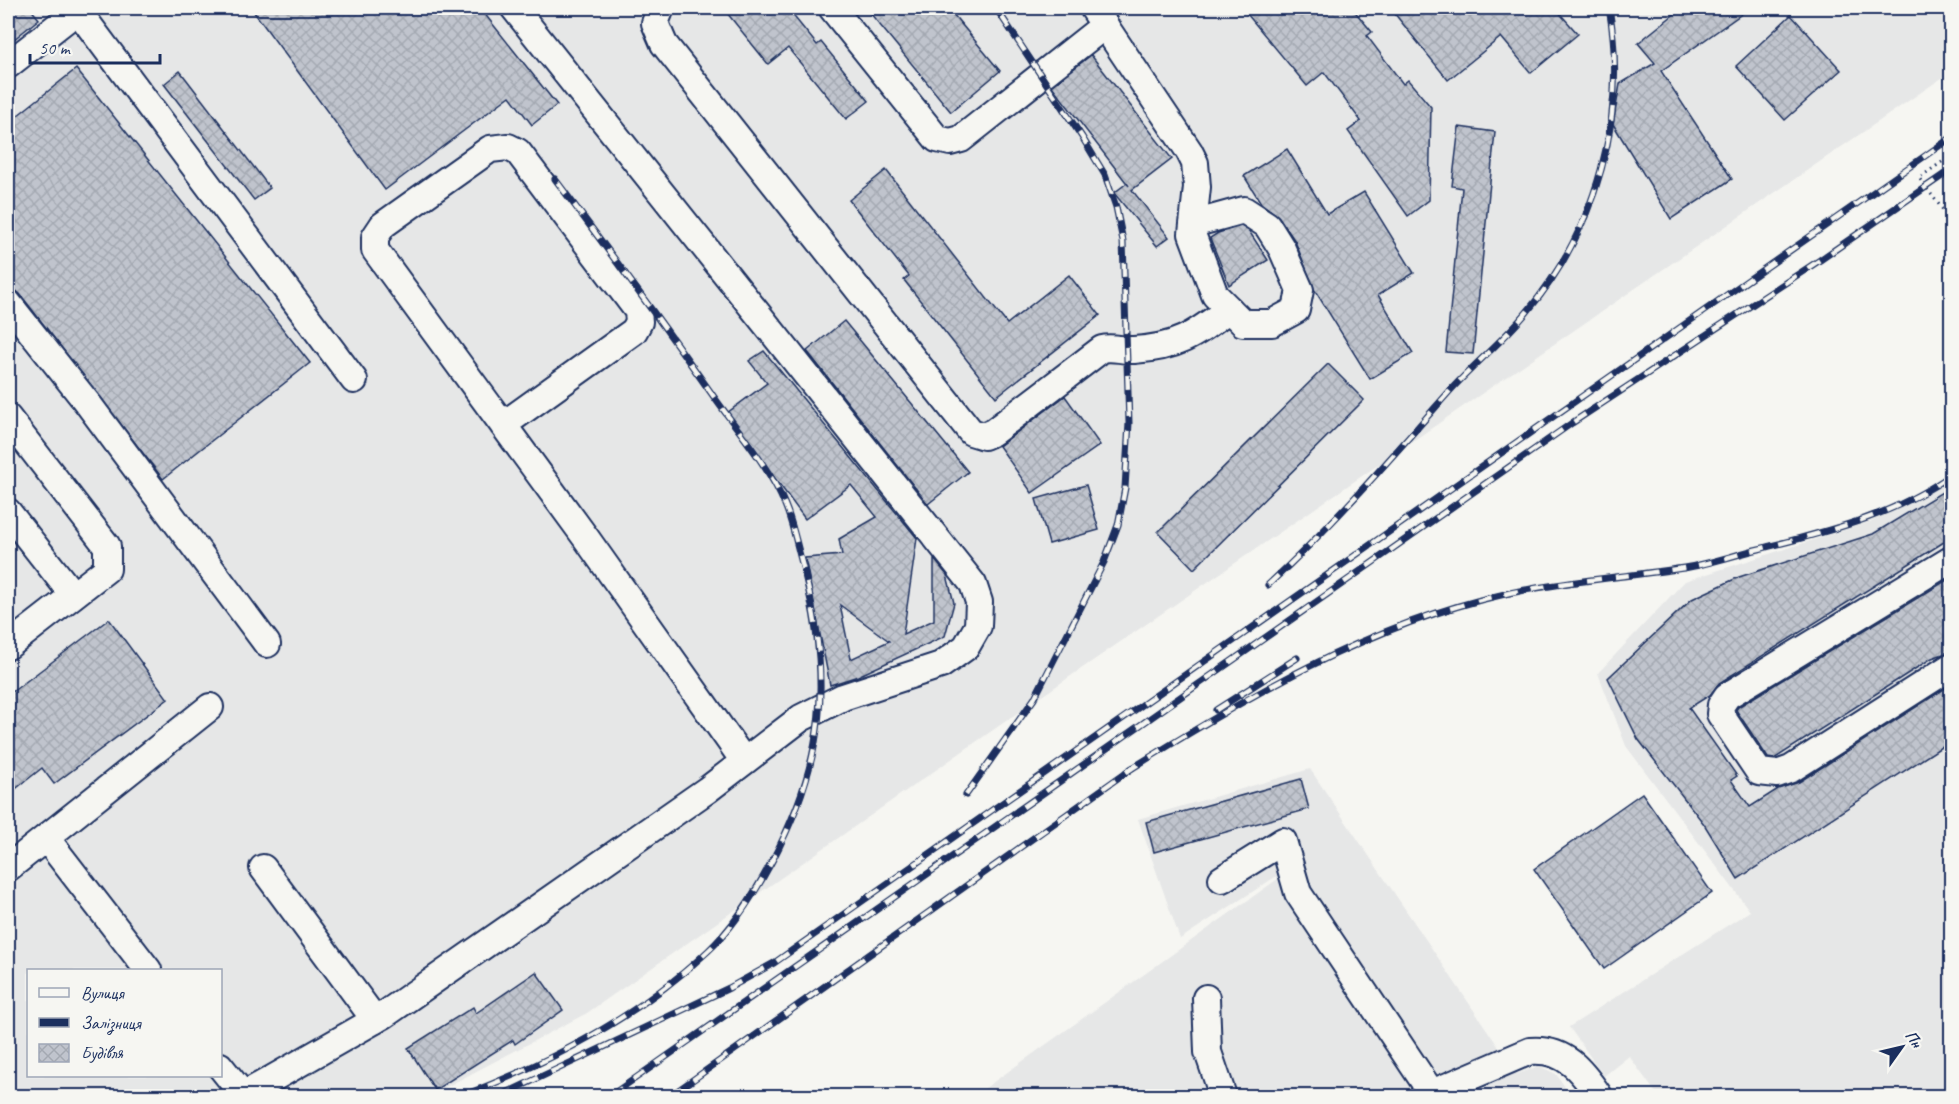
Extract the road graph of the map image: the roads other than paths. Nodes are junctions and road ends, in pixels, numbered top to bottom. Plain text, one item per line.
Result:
1 (514, 8) edge
2 (661, 8) edge
3 (832, 8) edge
4 (77, 9) edge
5 (1099, 16) edge
6 (8, 64) edge
7 (1193, 224) junction
8 (8, 303) edge
9 (1228, 309) junction
10 (354, 380) dead end
11 (8, 418) edge
12 (503, 425) junction
13 (8, 512) edge
14 (1952, 559) edge
15 (73, 595) junction
16 (10, 640) edge
17 (267, 645) dead end
18 (1952, 666) edge
19 (210, 707) dead end
20 (744, 762) junction
21 (46, 838) junction
22 (8, 868) edge
23 (263, 868) dead end
24 (1222, 879) dead end
25 (147, 969) edge
26 (1206, 998) dead end
27 (375, 1020) junction
28 (222, 1069) edge
29 (1428, 1094) edge
30 (243, 1096) edge
31 (1223, 1096) edge
32 (1599, 1096) edge

1 - 20 lane
2 - 9 lane
3 - 5 lane
4 - 6 lane
4 - 10 lane
5 - 7 lane
7 - 9 lane
7 - 9 lane
8 - 17 lane
11 - 15 lane
12 - 12 lane
12 - 20 lane
13 - 15 lane
14 - 18 lane
15 - 16 lane
19 - 21 lane
20 - 27 lane
21 - 22 lane
21 - 25 lane
23 - 27 lane
24 - 29 lane
26 - 31 lane
27 - 30 lane
28 - 30 lane
29 - 32 lane

